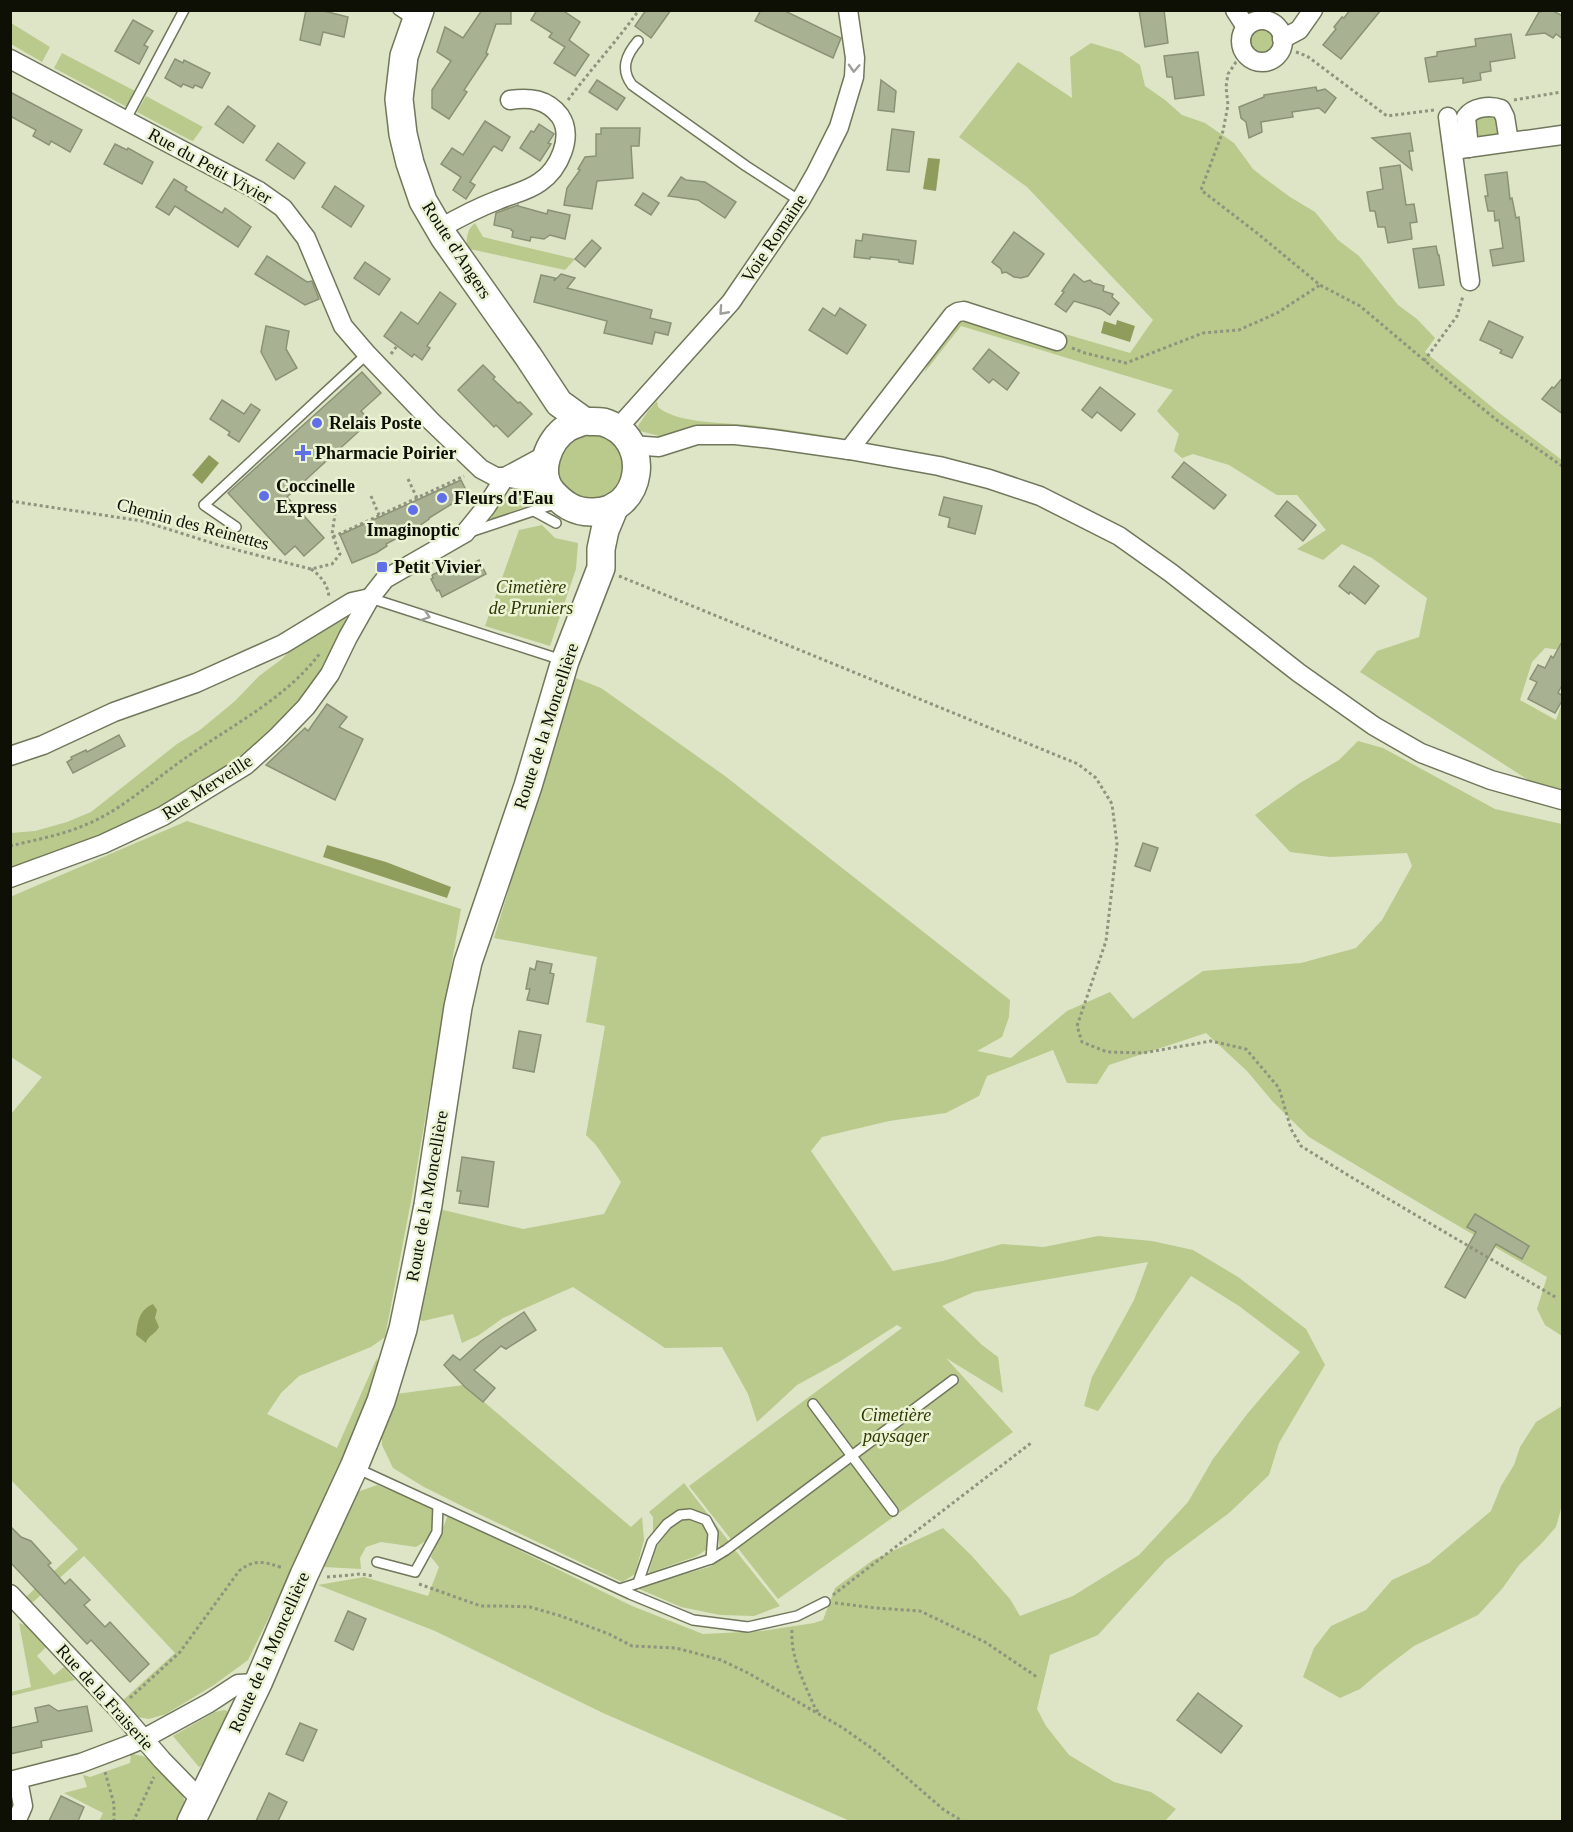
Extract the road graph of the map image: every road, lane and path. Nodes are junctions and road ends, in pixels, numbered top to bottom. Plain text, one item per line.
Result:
1 (184, 10) edge
2 (639, 10) edge
3 (848, 10) edge
4 (1235, 10) edge
5 (1313, 10) edge
6 (411, 14) edge
7 (1246, 27) junction
8 (638, 41) dead end
9 (1282, 43) junction
10 (1246, 55) junction
11 (10, 59) edge
12 (1563, 92) edge
13 (510, 100) dead end
14 (1501, 109) junction
15 (557, 113) junction
16 (1468, 114) junction
17 (1448, 117) dead end
18 (126, 119) junction
19 (1563, 135) edge
20 (1509, 142) junction
21 (1461, 149) junction
22 (800, 201) junction
23 (439, 229) junction
24 (1470, 281) joint
25 (1320, 285) junction
26 (1057, 341) joint
27 (367, 354) junction
28 (1424, 361) junction
29 (559, 403) junction
30 (584, 421) junction
31 (553, 445) junction
32 (628, 447) junction
33 (849, 450) junction
34 (1563, 466) edge
35 (472, 473) dead end
36 (505, 477) junction
37 (408, 479) dead end
38 (370, 496) dead end
39 (417, 498) junction
40 (10, 501) edge
41 (560, 505) junction
42 (615, 506) junction
43 (336, 508) dead end
44 (534, 511) junction
45 (380, 515) junction
46 (236, 526) dead end
47 (465, 533) junction
48 (333, 537) junction
49 (601, 559) junction
50 (311, 569) junction
51 (370, 598) junction
52 (330, 615) junction
53 (326, 645) dead end
54 (565, 662) junction
55 (10, 756) edge
56 (1563, 800) edge
57 (10, 846) edge
58 (10, 879) edge
59 (1557, 1298) dead end
60 (953, 1380) dead end
61 (813, 1404) dead end
62 (1031, 1443) dead end
63 (852, 1456) junction
64 (354, 1467) junction
65 (438, 1506) junction
66 (893, 1511) dead end
67 (711, 1559) junction
68 (377, 1562) dead end
69 (304, 1575) junction
70 (381, 1577) dead end
71 (412, 1581) dead end
72 (638, 1583) junction
73 (620, 1589) junction
74 (12, 1598) edge
75 (825, 1602) junction
76 (790, 1618) junction
77 (1037, 1677) dead end
78 (258, 1683) junction
79 (118, 1709) junction
80 (823, 1717) junction
81 (143, 1739) junction
82 (104, 1755) junction
83 (158, 1771) dead end
84 (14, 1781) edge
85 (196, 1811) edge
86 (16, 1821) edge
87 (114, 1821) edge
88 (133, 1821) edge
89 (964, 1821) edge

1 - 18 lane
2 - 15 path
3 -> 22 street, Voie Romaine
4 - 7 street
5 - 9 street
6 - 23 street, Route d'Angers
7 - 9 street
7 - 10 street
8 - 22 lane
9 - 10 street
9 - 16 path
10 - 25 path
11 - 18 street, Rue du Petit Vivier
12 - 14 path
13 - 15 street
14 - 16 street
14 - 20 street
15 - 23 street
16 - 21 street
17 - 21 street
18 - 27 street, Rue du Petit Vivier
19 - 20 street
20 - 21 street
21 - 24 street
22 -> 32 street, Voie Romaine
23 - 29 street, Route d'Angers
24 - 28 path
25 - 26 path
25 - 28 path
26 - 33 street
27 - 36 street, Rue du Petit Vivier
27 - 46 lane
28 - 34 path
29 - 30 street, Route d'Angers
29 - 31 street
30 - 31 street
30 - 32 street
31 - 36 street
31 - 41 street
32 - 33 street
32 - 42 street
33 - 56 street
35 - 39 path
36 - 41 street, Rue du Petit Vivier
36 - 47 street
37 - 39 path
38 - 45 path
39 - 45 path
40 - 50 path, Chemin des Reinettes
41 - 42 street
41 - 44 lane
41 - 44 lane
41 - 49 street
42 - 49 street, Route de la Moncellière
43 - 48 path
44 - 47 lane
45 - 48 path
47 - 51 street, Rue Merveille
48 - 50 path, Chemin des Reinettes
49 - 54 street, Route de la Moncellière
49 - 59 path
50 - 52 path
51 - 52 street
51 -> 54 lane
51 - 58 street, Rue Merveille
52 - 55 street
53 - 57 path
54 - 64 street, Route de la Moncellière
60 - 63 lane
61 - 63 lane
62 - 75 path
63 - 66 lane
63 - 67 lane
64 - 65 lane
64 - 69 street, Route de la Moncellière
65 - 68 lane
65 - 73 lane
67 - 72 lane
67 - 72 lane
69 - 70 path
69 - 78 street, Route de la Moncellière
69 - 79 path
71 - 80 path
72 - 73 lane
73 - 76 lane
74 - 79 street, Rue de la Fraiserie
75 - 76 lane
75 - 77 path
76 - 80 path
78 - 81 street
78 - 85 street, Route de la Moncellière
79 - 81 street, Rue de la Fraiserie
80 - 89 path
81 - 82 street
81 - 85 street, Rue de la Fraiserie
82 - 84 street
82 - 87 path
83 - 88 path
84 - 86 street

